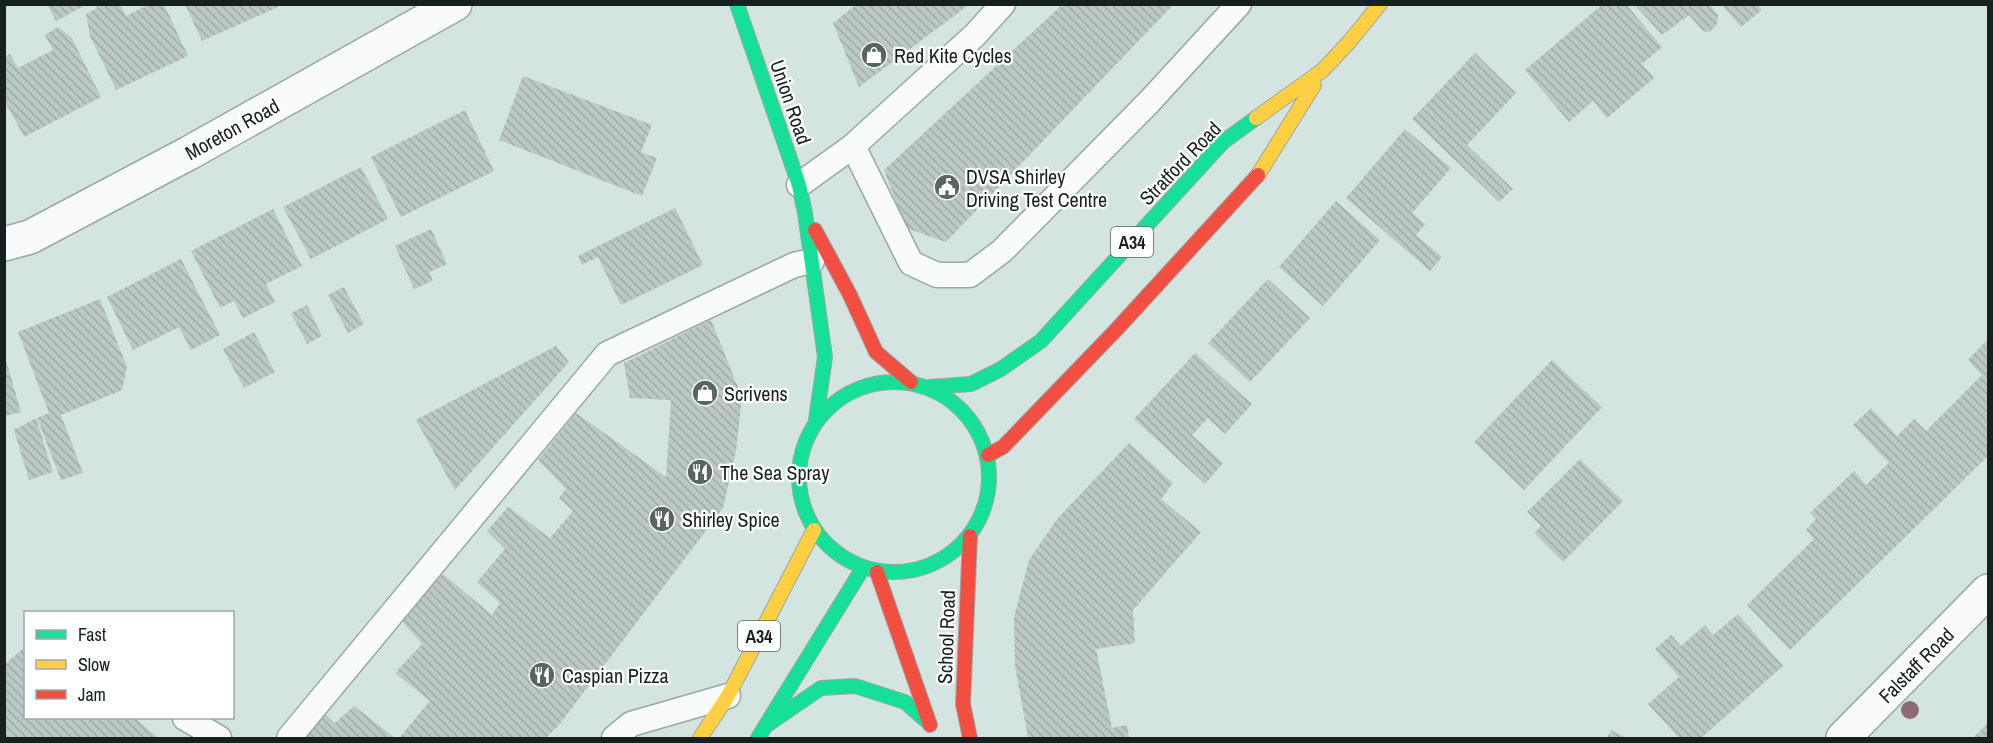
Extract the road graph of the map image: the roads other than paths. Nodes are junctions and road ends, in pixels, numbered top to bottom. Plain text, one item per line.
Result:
1 (454, 4) edge
2 (737, 4) edge
3 (1003, 4) edge
4 (1239, 4) edge
5 (1380, 4) edge
6 (1323, 70) junction
7 (853, 146) junction
8 (799, 185) junction
9 (805, 213) junction
10 (4, 244) edge
11 (812, 261) junction
12 (911, 382) junction
13 (930, 387) junction
14 (816, 420) junction
15 (988, 455) junction
16 (814, 530) junction
17 (970, 536) junction
18 (870, 570) junction
19 (1989, 591) edge
20 (728, 696) junction
21 (188, 719) edge
22 (929, 723) junction
23 (767, 725) junction
24 (219, 738) edge
25 (289, 738) edge
26 (614, 738) edge
27 (700, 738) edge
28 (758, 738) edge
29 (933, 738) edge
30 (970, 738) edge
31 (1843, 738) edge

1 - 10 street, Moreton Road
2 - 8 main road, Union Road
3 - 7 lane
4 - 7 lane
5 - 6 main road, Stratford Road / A34
6 - 13 main road, Stratford Road / A34
6 - 15 main road, Stratford Road / A34
7 - 8 lane
8 - 9 main road, Union Road
9 - 11 main road, Union Road
9 - 12 main road, Union Road
11 - 14 main road, Union Road
11 - 25 lane
12 - 13 main road
12 - 14 main road
13 - 15 main road
14 - 16 main road
15 - 17 main road
16 - 18 main road
16 - 20 main road, A34
17 - 18 main road
17 - 30 main road, School Road
18 - 22 main road, School Road
18 - 23 main road, A34
19 - 31 street, Falstaff Road
20 - 26 lane
20 - 27 main road, A34
21 - 24 lane
22 - 23 main road
22 - 29 main road, School Road
23 - 28 main road, A34

